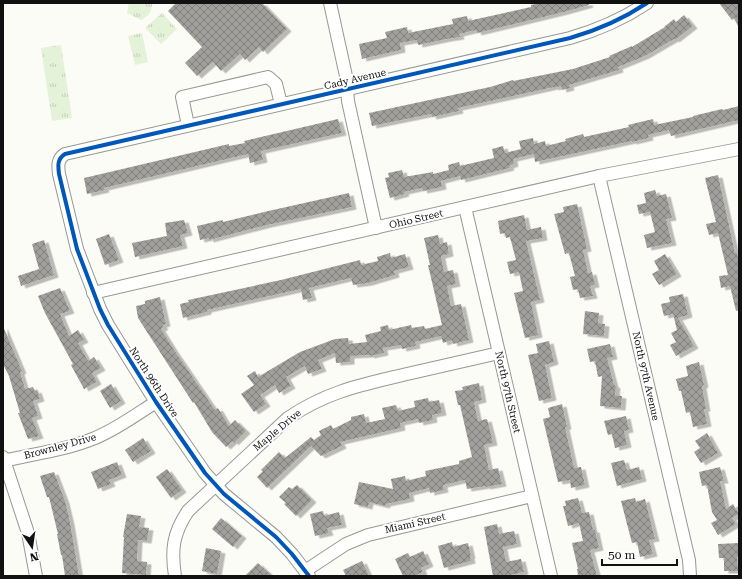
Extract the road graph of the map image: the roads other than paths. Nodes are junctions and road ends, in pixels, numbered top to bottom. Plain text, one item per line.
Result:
1 (330, 3) edge
2 (647, 3) edge
3 (347, 89) junction
4 (281, 104) junction
5 (188, 125) junction
6 (739, 149) edge
7 (62, 156) joint
8 (599, 176) junction
9 (465, 207) junction
10 (376, 228) junction
11 (93, 294) junction
12 (499, 353) junction
13 (156, 402) junction
14 (4, 460) edge
15 (215, 485) junction
16 (532, 496) junction
17 (307, 573) edge
18 (36, 576) edge
19 (175, 576) edge
20 (551, 576) edge
21 (690, 576) edge

1 - 3 street
2 - 3 street, Cady Avenue
3 - 4 street, Cady Avenue
3 - 10 street
4 - 5 street, Cady Avenue
4 - 5 street
5 - 7 street, Cady Avenue
6 - 8 street, Ohio Street
7 - 11 street, North 96th Drive
8 - 9 street, Ohio Street
8 - 21 street, North 97th Avenue
9 - 10 street, Ohio Street
9 - 12 street, North 97th Street
10 - 11 street, Ohio Street
11 - 13 street, North 96th Drive
12 - 15 street, Maple Drive
12 - 16 street, North 97th Street
13 - 14 street, Brownley Drive
13 - 15 street, North 96th Drive
14 - 18 street
15 - 17 street, North 96th Drive
15 - 19 street, Maple Drive
16 - 17 street, Miami Street
16 - 20 street, North 97th Street

